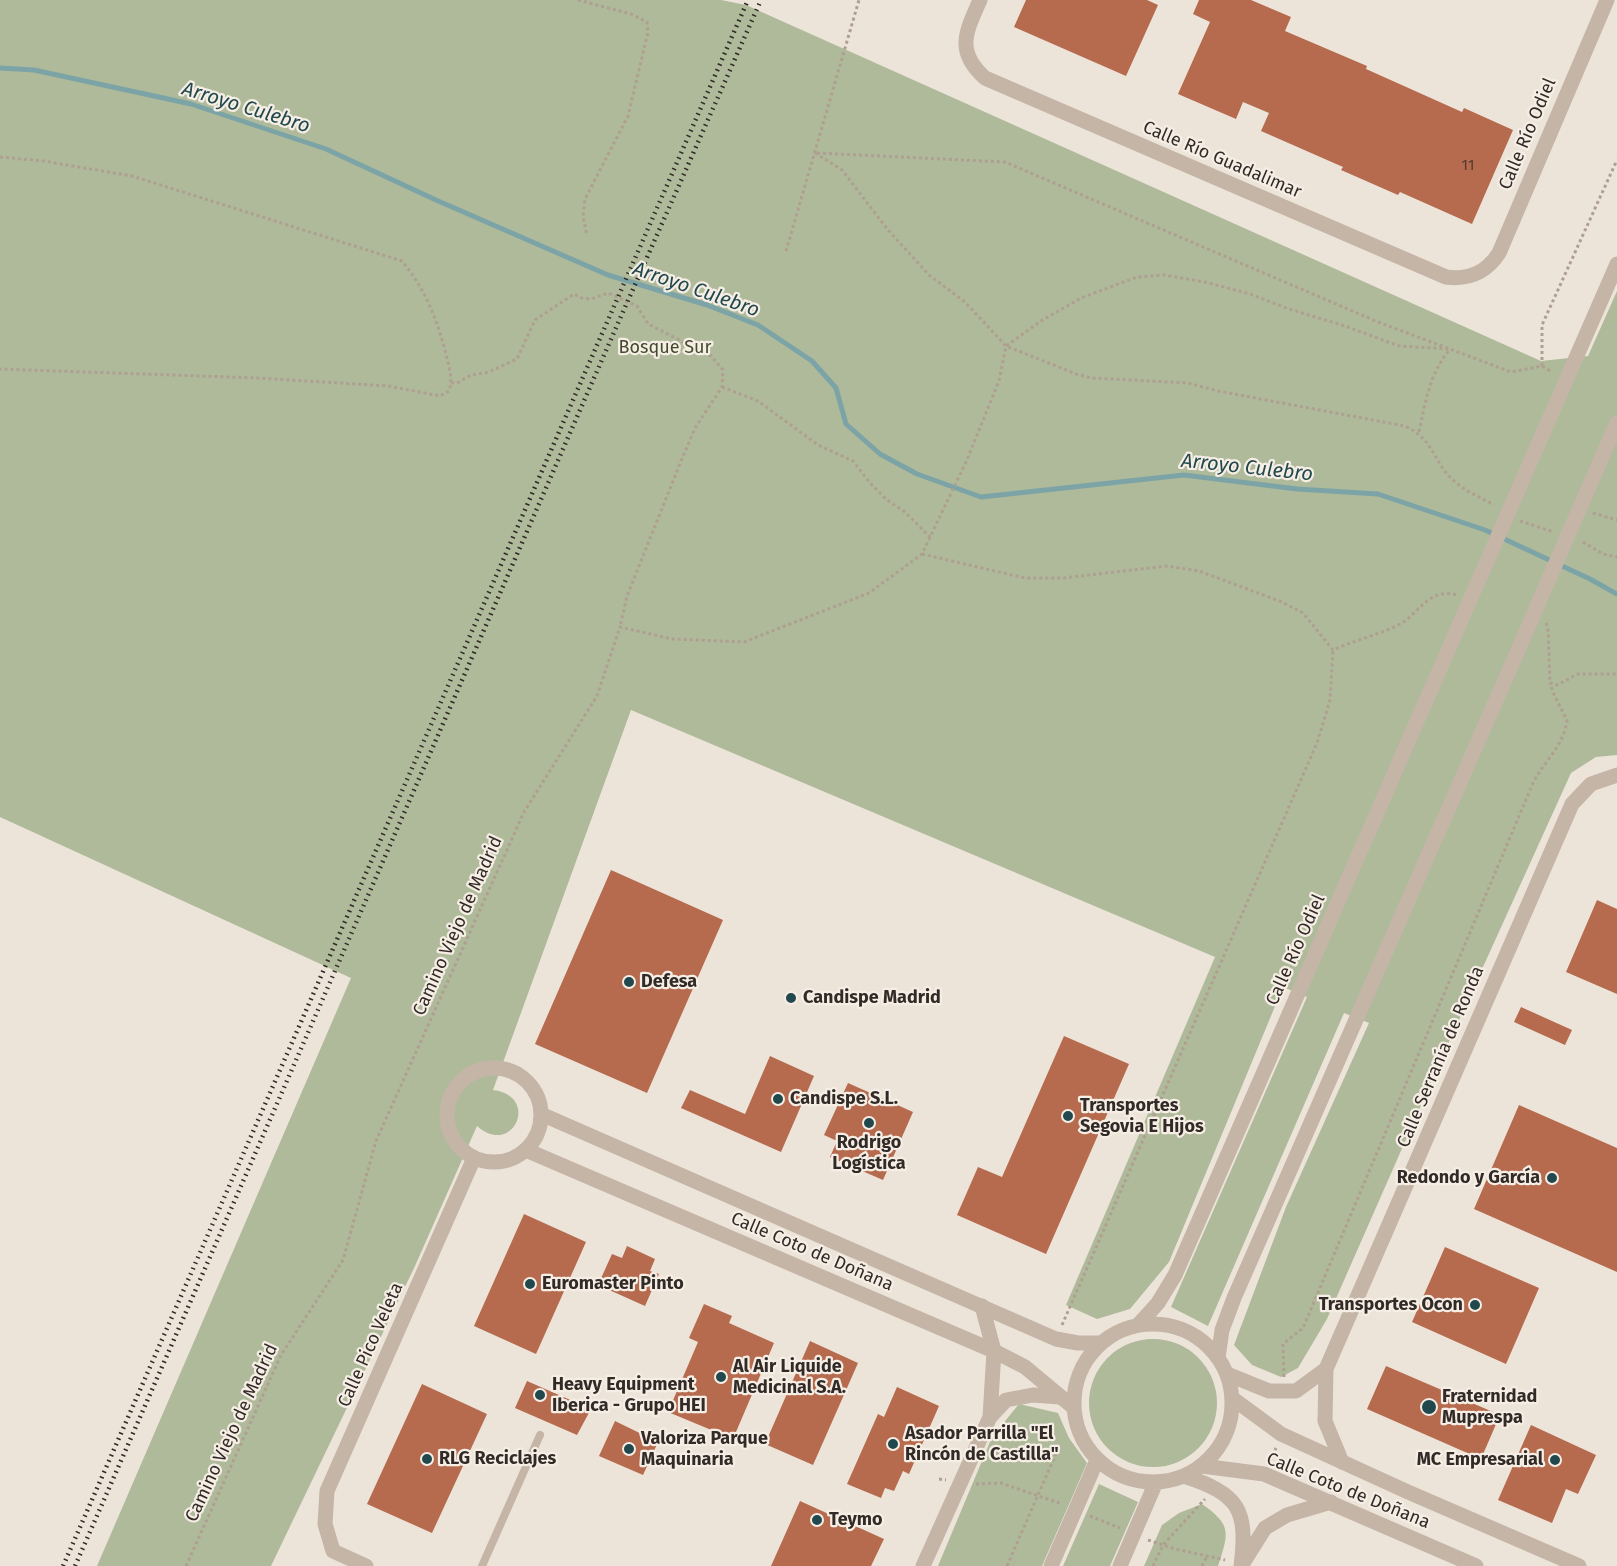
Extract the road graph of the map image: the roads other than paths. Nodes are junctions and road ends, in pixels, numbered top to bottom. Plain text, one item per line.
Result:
1 (980, 0) edge
2 (1607, 0) edge
3 (1617, 264) edge
4 (1475, 275) joint
5 (1617, 423) edge
6 (1617, 775) edge
7 (541, 1114) junction
8 (526, 1150) junction
9 (474, 1158) junction
10 (982, 1306) junction
11 (1139, 1324) junction
12 (1100, 1343) junction
13 (994, 1351) junction
14 (1218, 1358) junction
15 (1326, 1369) junction
16 (1227, 1374) junction
17 (1060, 1396) junction
18 (1232, 1398) junction
19 (1073, 1407) junction
20 (990, 1417) junction
21 (540, 1435) dead end
22 (1097, 1460) junction
23 (1342, 1462) junction
24 (1202, 1466) junction
25 (1184, 1476) junction
26 (1156, 1482) junction
27 (1331, 1502) junction
28 (366, 1566) edge
29 (483, 1566) edge
30 (923, 1566) edge
31 (1051, 1566) edge
32 (1120, 1566) edge
33 (1476, 1566) edge
34 (1579, 1566) edge

1 - 4 street, Calle Río Guadalimar
2 - 4 street, Calle Río Odiel
3 - 11 street, Calle Río Odiel, bridge
5 - 14 street, bridge
6 - 15 street, Calle Serranía de Ronda
7 - 8 street
7 - 9 street
7 - 10 street, Calle Coto de Doñana
8 - 9 street
8 - 13 street, Calle Coto de Doñana
9 - 28 street, Calle Pico Veleta
10 - 12 street, Calle Coto de Doñana
10 - 13 street
11 - 12 street
11 - 14 street
12 - 19 street
13 - 17 street, Calle Coto de Doñana
13 - 20 street
14 - 16 street
15 - 16 street
15 - 23 street, Calle Serranía de Ronda
16 - 18 street
17 - 19 street, Calle Coto de Doñana
17 - 20 street
18 - 23 street, Calle Coto de Doñana
18 - 24 street
19 - 22 street
20 - 30 street
21 - 29 lane
22 - 26 street
22 - 31 street
23 - 34 street, Calle Coto de Doñana
24 - 25 street
24 - 27 street, Calle Coto de Doñana
25 - 26 street
25 - 27 street
26 - 32 street
27 - 33 street, Calle Coto de Doñana

